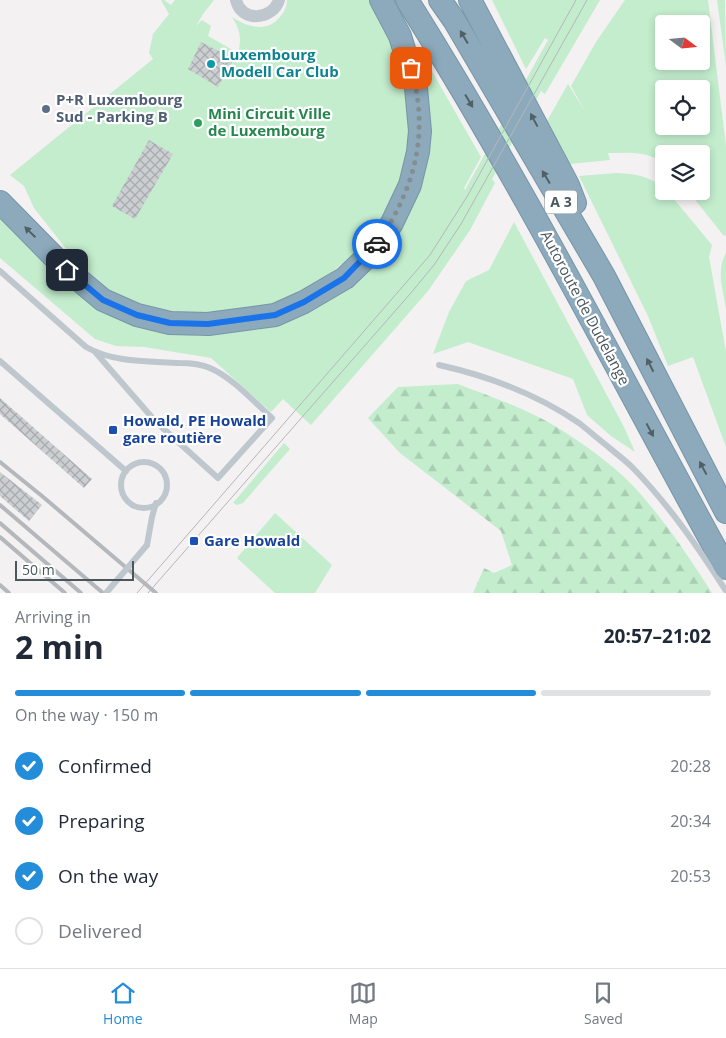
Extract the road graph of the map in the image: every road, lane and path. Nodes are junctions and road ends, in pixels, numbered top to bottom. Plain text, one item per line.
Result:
1 (236, 0) edge
2 (279, 0) edge
3 (381, 0) edge
4 (407, 0) edge
5 (440, 0) edge
6 (470, 0) edge
7 (0, 202) edge
8 (0, 271) edge
9 (604, 276) junction
10 (96, 353) junction
11 (0, 361) edge
12 (439, 366) dead end
13 (126, 471) junction
14 (156, 503) junction
15 (138, 507) junction
16 (726, 512) edge
17 (150, 528) junction
18 (726, 568) edge
19 (726, 591) edge
20 (106, 593) edge

1 - 2 street
3 -> 7 highway
4 -> 18 highway, Autoroute de Dudelange / A 3
9 -> 5 highway, Autoroute de Dudelange / A 3
9 -> 6 highway, A 3
8 - 10 lane
16 -> 9 highway, Autoroute de Dudelange / A 3
10 - 10 lane
11 - 13 lane
12 - 19 lane
13 - 14 lane
13 - 15 lane
14 - 15 lane
14 - 17 lane
15 - 17 lane
17 - 20 lane, bridge

